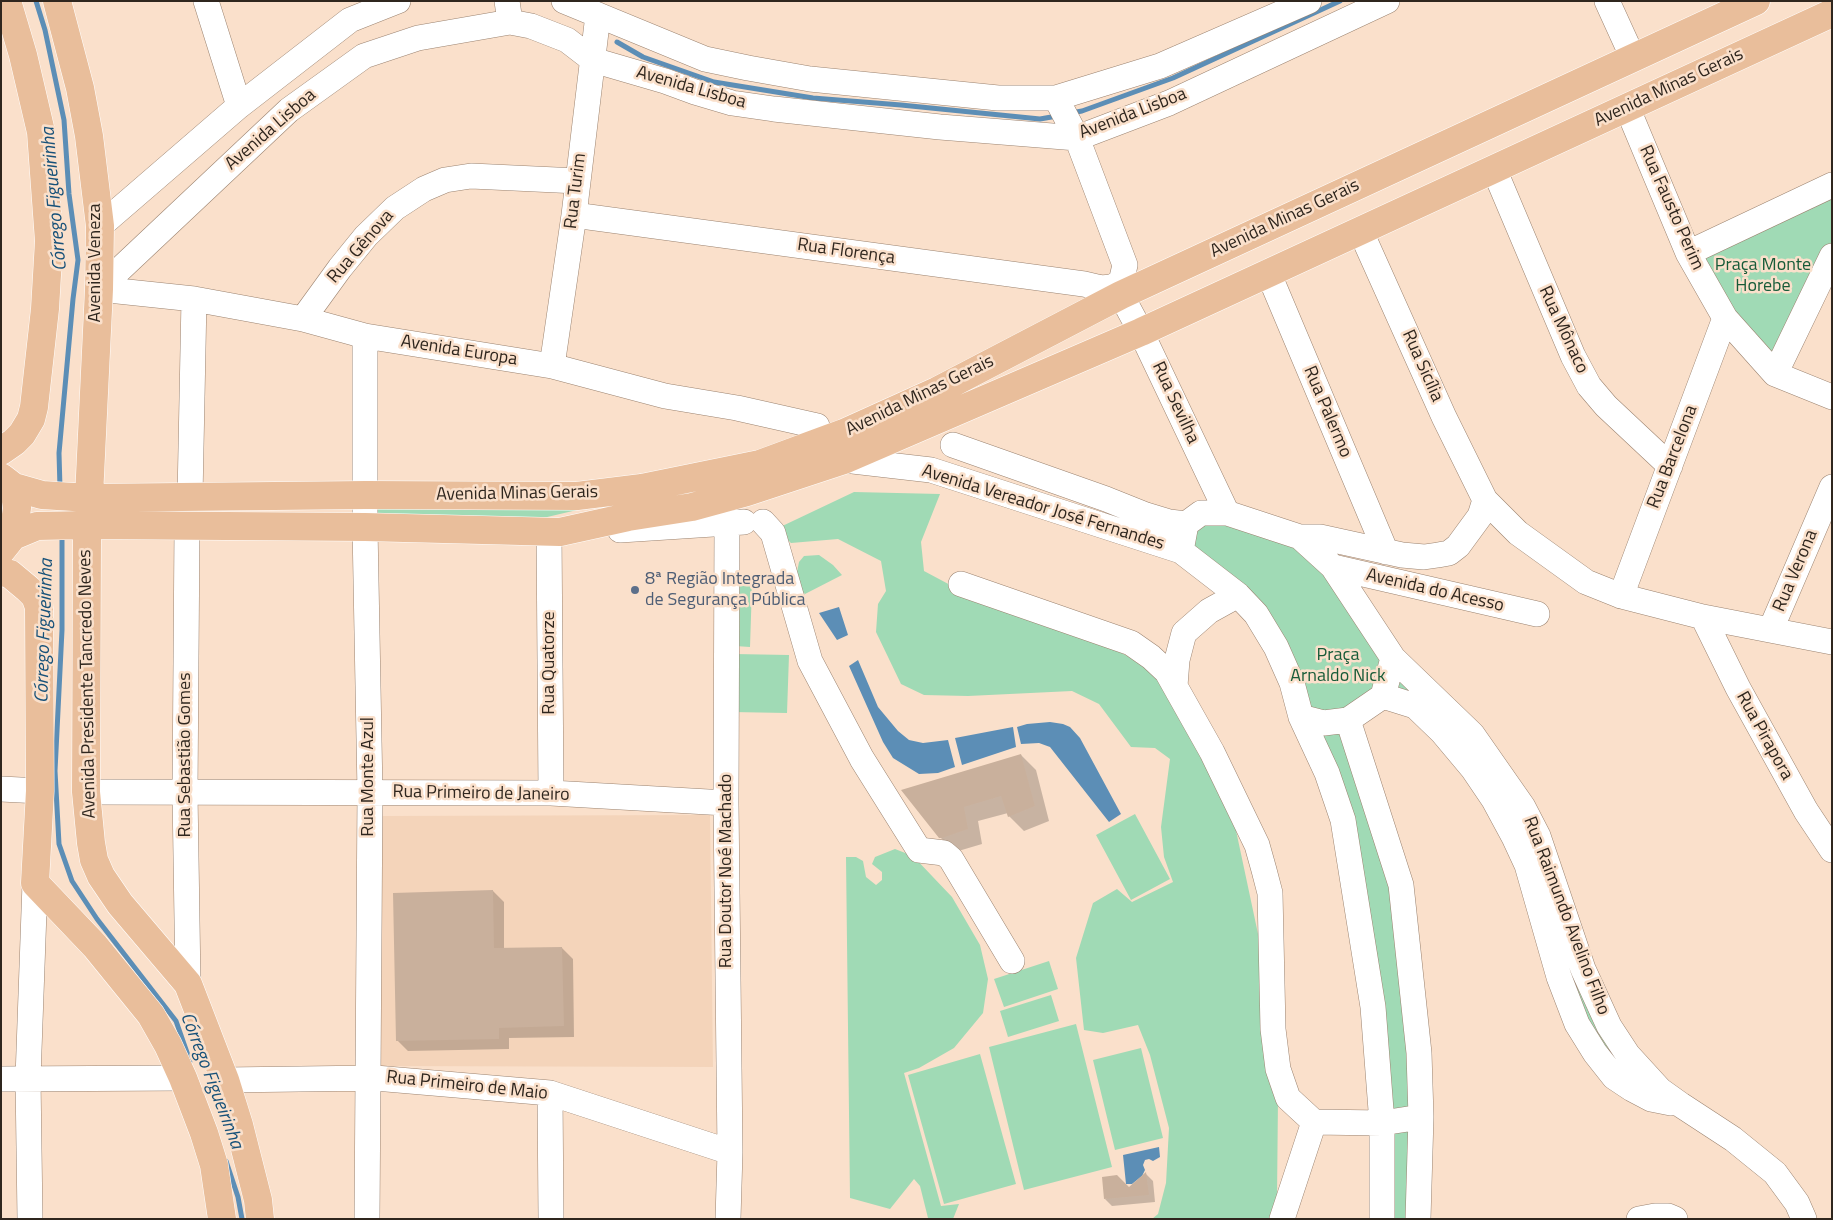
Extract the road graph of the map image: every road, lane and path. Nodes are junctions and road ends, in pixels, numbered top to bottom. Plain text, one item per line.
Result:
1 (7, 1) edge
2 (57, 1) edge
3 (206, 1) edge
4 (398, 1) edge
5 (564, 1) edge
6 (1387, 1) edge
7 (1607, 1) edge
8 (1756, 1) edge
9 (1296, 4) edge
10 (347, 11) edge
11 (509, 12) edge
12 (1832, 13) edge
13 (598, 15) junction
14 (1633, 58) junction
15 (593, 60) junction
16 (1056, 98) junction
17 (239, 106) junction
18 (1627, 107) junction
19 (1077, 138) junction
20 (193, 146) junction
21 (1494, 170) junction
22 (219, 176) junction
23 (578, 181) junction
24 (1832, 185) edge
25 (574, 215) junction
26 (100, 226) junction
27 (1361, 232) junction
28 (1688, 253) junction
29 (1832, 256) edge
30 (1268, 272) junction
31 (99, 289) junction
32 (1119, 290) junction
33 (194, 299) junction
34 (303, 318) junction
35 (1726, 318) junction
36 (1141, 332) junction
37 (365, 336) junction
38 (552, 366) junction
39 (1776, 374) junction
40 (1832, 397) edge
41 (817, 426) dead end
42 (953, 445) dead end
43 (1, 450) edge
44 (844, 460) junction
45 (1670, 466) junction
46 (8, 482) edge
47 (1832, 486) edge
48 (366, 495) junction
49 (190, 497) junction
50 (89, 498) junction
51 (1485, 500) junction
52 (1227, 513) junction
53 (727, 522) junction
54 (1186, 524) junction
55 (87, 525) junction
56 (188, 526) junction
57 (366, 526) junction
58 (554, 532) junction
59 (1300, 537) junction
60 (17, 538) edge
61 (1181, 551) junction
62 (1386, 552) junction
63 (1334, 567) junction
64 (1, 572) edge
65 (961, 584) dead end
66 (1238, 595) junction
67 (1621, 596) junction
68 (1537, 614) dead end
69 (1704, 617) junction
70 (1771, 629) junction
71 (1184, 633) junction
72 (1832, 642) edge
73 (1130, 643) junction
74 (1393, 658) junction
75 (1175, 686) junction
76 (1383, 696) junction
77 (1302, 717) junction
78 (1348, 720) junction
79 (1, 789) edge
80 (40, 791) junction
81 (86, 792) junction
82 (370, 792) junction
83 (185, 794) junction
84 (551, 794) junction
85 (726, 803) junction
86 (1832, 850) edge
87 (35, 883) junction
88 (1012, 961) dead end
89 (188, 984) junction
90 (28, 1078) junction
91 (183, 1078) junction
92 (368, 1078) junction
93 (1, 1079) edge
94 (225, 1080) junction
95 (550, 1093) junction
96 (1681, 1105) junction
97 (1421, 1117) junction
98 (1314, 1122) junction
99 (1382, 1124) junction
100 (730, 1152) junction
101 (30, 1219) edge
102 (222, 1219) edge
103 (260, 1219) edge
104 (367, 1219) edge
105 (551, 1219) edge
106 (728, 1219) edge
107 (1282, 1219) edge
108 (1382, 1219) edge
109 (1418, 1219) edge
110 (1640, 1219) edge
111 (1675, 1219) edge
112 (1804, 1219) edge

1 - 43 main road
2 - 26 main road, Avenida Veneza
3 - 17 street
4 - 10 street, Avenida Lisboa
5 - 13 street, Avenida Lisboa
6 - 19 street, Avenida Lisboa
7 - 14 street
8 - 14 main road, Avenida Minas Gerais
9 - 16 street, Avenida Lisboa
10 - 17 street, Avenida Lisboa
11 - 15 street, Avenida Lisboa
11 - 22 street, Avenida Lisboa
12 - 18 main road, Avenida Minas Gerais
13 - 15 street, Rua Turim
13 - 16 street, Avenida Lisboa
14 - 32 main road, Avenida Minas Gerais
15 - 19 street, Avenida Lisboa
15 - 23 street, Rua Turim
16 - 19 street
17 - 20 street, Avenida Lisboa
18 - 21 main road, Avenida Minas Gerais
18 - 28 street, Rua Fausto Perim
19 - 32 street
20 - 22 street
20 - 26 street, Avenida Lisboa
21 - 27 main road, Avenida Minas Gerais
21 - 45 street, Rua Mônaco
22 - 31 street, Avenida Lisboa
23 - 25 street, Rua Turim
23 - 34 street, Rua Gênova
24 - 28 street
25 - 32 street, Rua Florença
25 - 38 street, Rua Turim
26 - 31 main road, Avenida Veneza
27 - 30 main road, Avenida Minas Gerais
27 - 51 street, Rua Sicília
28 - 35 street, Rua Fausto Perim
29 - 39 street
30 - 36 main road, Avenida Minas Gerais
30 - 62 street, Rua Palermo
31 - 33 street, Avenida Europa
31 - 50 main road, Avenida Veneza
32 - 36 street, Rua Sevilha
32 - 48 main road, Avenida Minas Gerais
33 - 34 street, Avenida Europa
33 - 49 street
34 - 37 street, Avenida Europa
35 - 39 street, Rua Fausto Perim
35 - 45 street, Rua Barcelona
36 - 44 main road, Avenida Minas Gerais
36 - 52 street, Rua Sevilha
37 - 38 street, Avenida Europa
37 - 48 street, Rua Monte Azul
38 - 41 street, Avenida Europa
39 - 40 street, Rua Fausto Perim
42 - 54 street, Avenida Vereador José Fernandes
44 - 58 main road, Avenida Minas Gerais
44 - 61 street, Avenida Vereador José Fernandes
45 - 67 street, Rua Barcelona
46 - 50 main road, Avenida Minas Gerais
46 - 60 main road
47 - 70 street, Rua Verona
48 - 49 main road, Avenida Minas Gerais
48 - 57 street, Rua Monte Azul
49 - 50 main road, Avenida Minas Gerais
50 - 55 main road, Avenida Veneza
51 - 62 street
51 - 67 street, Rua Sicília
52 - 54 street, Avenida Vereador José Fernandes
52 - 59 street, Avenida Vereador José Fernandes
53 - 58 street, Avenida Minas Gerais
53 - 85 street, Rua Doutor Noé Machado
53 - 88 street, Avenida Minas Gerais
54 - 61 street, Avenida Vereador José Fernandes
55 - 56 main road, Avenida Minas Gerais
55 - 60 main road, Avenida Minas Gerais
55 - 81 main road, Avenida Presidente Tancredo Neves
56 - 57 main road, Avenida Minas Gerais
56 - 83 street, Rua Sebastião Gomes
57 - 58 main road, Avenida Minas Gerais
57 - 82 street, Rua Monte Azul
58 - 84 street, Rua Quatorze
59 - 62 street
59 - 63 street, Avenida Vereador José Fernandes
61 - 66 street, Avenida Vereador José Fernandes
63 - 68 street, Avenida do Acesso
63 - 74 street, Avenida Vereador José Fernandes
64 - 80 main road
65 - 73 street
66 - 71 street
66 - 77 street, Avenida Vereador José Fernandes
67 - 69 street, Rua Sicília
69 - 70 street, Rua Sicília
69 - 86 street, Rua Pirapora
70 - 72 street, Rua Sicília
71 - 73 street
71 - 75 street
73 - 75 street
74 - 76 street
74 - 96 street, Rua Raimundo Avelino Filho
75 - 98 street
76 - 78 street
76 - 96 street, Rua Raimundo Avelino Filho
77 - 78 street
77 - 99 street, Avenida Vereador José Fernandes
78 - 97 street
79 - 80 street
80 - 87 main road
81 - 83 street, Rua Primeiro de Janeiro
81 - 89 main road, Avenida Presidente Tancredo Neves
82 - 83 street, Rua Primeiro de Janeiro
82 - 84 street, Rua Primeiro de Janeiro
82 - 92 street, Rua Monte Azul
83 - 89 street, Rua Sebastião Gomes
84 - 85 street, Rua Primeiro de Janeiro
85 - 100 street, Rua Doutor Noé Machado
87 - 90 street
87 - 91 main road
89 - 94 main road, Avenida Presidente Tancredo Neves
90 - 91 street
90 - 93 street
90 - 101 street
91 - 102 main road
92 - 94 street, Rua Primeiro de Maio
92 - 95 street, Rua Primeiro de Maio
92 - 104 street, Rua Monte Azul
94 - 103 main road, Avenida Presidente Tancredo Neves
95 - 100 street, Rua Primeiro de Maio
95 - 105 street
96 - 112 street, Rua Raimundo Avelino Filho
97 - 99 street
97 - 109 street
98 - 99 street
98 - 107 street
99 - 108 street, Avenida Vereador José Fernandes
100 - 106 street, Rua Doutor Noé Machado
110 - 111 street

